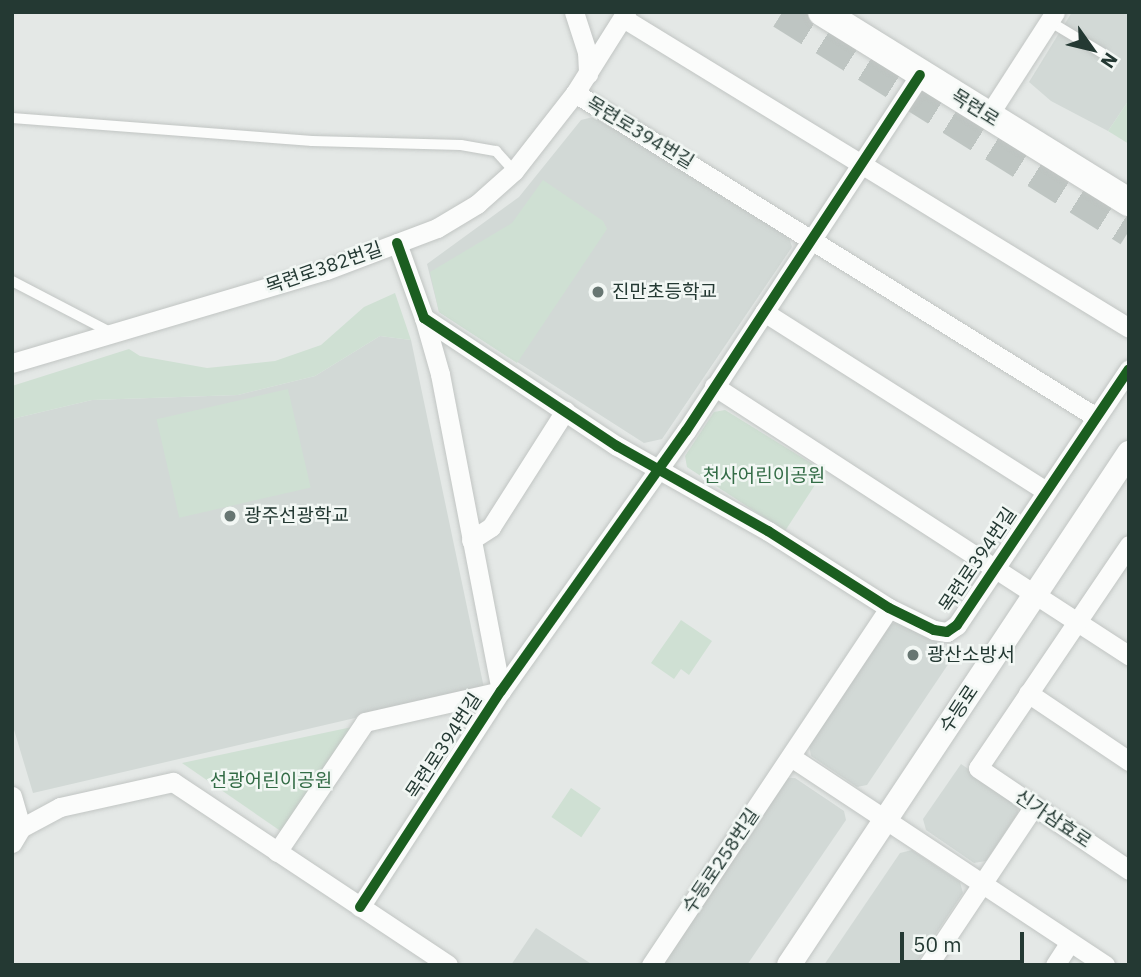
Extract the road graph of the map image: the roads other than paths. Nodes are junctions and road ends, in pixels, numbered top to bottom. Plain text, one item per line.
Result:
1 (574, 12) edge
2 (824, 13) edge
3 (624, 15) edge
4 (1047, 15) edge
5 (1102, 53) dead end
6 (588, 74) junction
7 (920, 75) junction
8 (575, 93) junction
9 (988, 116) junction
10 (12, 118) edge
11 (860, 164) junction
12 (514, 171) junction
13 (1129, 202) edge
14 (814, 238) junction
15 (397, 243) junction
16 (12, 281) edge
17 (764, 312) junction
18 (424, 318) junction
19 (1129, 328) edge
20 (113, 333) junction
21 (12, 363) edge
22 (1129, 369) edge
23 (714, 386) junction
24 (565, 411) junction
25 (1096, 417) junction
26 (1129, 453) edge
27 (658, 469) junction
28 (1045, 490) junction
29 (471, 540) junction
30 (1129, 545) edge
31 (995, 566) junction
32 (1036, 593) junction
33 (889, 608) junction
34 (1078, 620) junction
35 (1129, 655) edge
36 (501, 691) junction
37 (1028, 693) junction
38 (791, 757) junction
39 (1129, 761) edge
40 (12, 796) edge
41 (1034, 806) junction
42 (886, 819) junction
43 (17, 836) edge
44 (277, 852) junction
45 (1129, 870) edge
46 (982, 884) junction
47 (360, 907) junction
48 (1070, 942) junction
49 (448, 965) edge
50 (651, 965) edge
51 (789, 965) edge
52 (928, 965) edge
53 (1055, 965) edge
54 (1105, 965) edge

1 - 6 street
2 - 7 main road, 목련로
3 - 6 street, 목련로382번길
3 - 11 street
4 - 5 lane
4 - 9 street
6 - 8 street, 목련로382번길
7 - 9 main road, 목련로
7 - 11 street, 목련로394번길
8 - 12 street, 목련로382번길
8 - 14 street, 목련로394번길
9 - 13 main road, 목련로
10 - 12 lane
11 - 14 street, 목련로394번길
11 - 19 street
12 - 15 street, 목련로382번길
14 - 17 street, 목련로394번길
14 - 25 street, 목련로394번길
15 - 18 street, 목련로394번길
15 - 20 street, 목련로382번길
16 - 20 lane
17 - 23 street, 목련로394번길
17 - 28 street
18 - 24 street, 목련로394번길
18 - 29 street, 목련로394번길
20 - 21 street, 목련로382번길
22 - 25 street, 목련로394번길
23 - 27 street, 목련로394번길
23 - 31 street, 목련로394번길
24 - 27 street, 목련로394번길
24 - 29 street
25 - 28 street, 목련로394번길
26 - 32 street, 수등로
27 - 33 street, 목련로394번길
27 - 36 street, 목련로394번길
28 - 31 street, 목련로394번길
29 - 36 street, 목련로394번길
30 - 34 street
31 - 32 street, 목련로394번길
31 - 33 street, 목련로394번길
32 - 34 street
32 - 42 street, 수등로
33 - 38 street, 수등로258번길
34 - 35 street
34 - 37 street
36 - 44 street
36 - 47 street, 목련로394번길
37 - 39 street
37 - 41 street, 신가삼효로
38 - 42 street
38 - 50 street, 수등로258번길
40 - 43 street
41 - 45 street, 신가삼효로
41 - 46 street
42 - 46 street
42 - 51 street, 수등로
43 - 44 street
44 - 47 street
46 - 48 street
46 - 52 street
47 - 49 street
48 - 53 street
48 - 54 street

